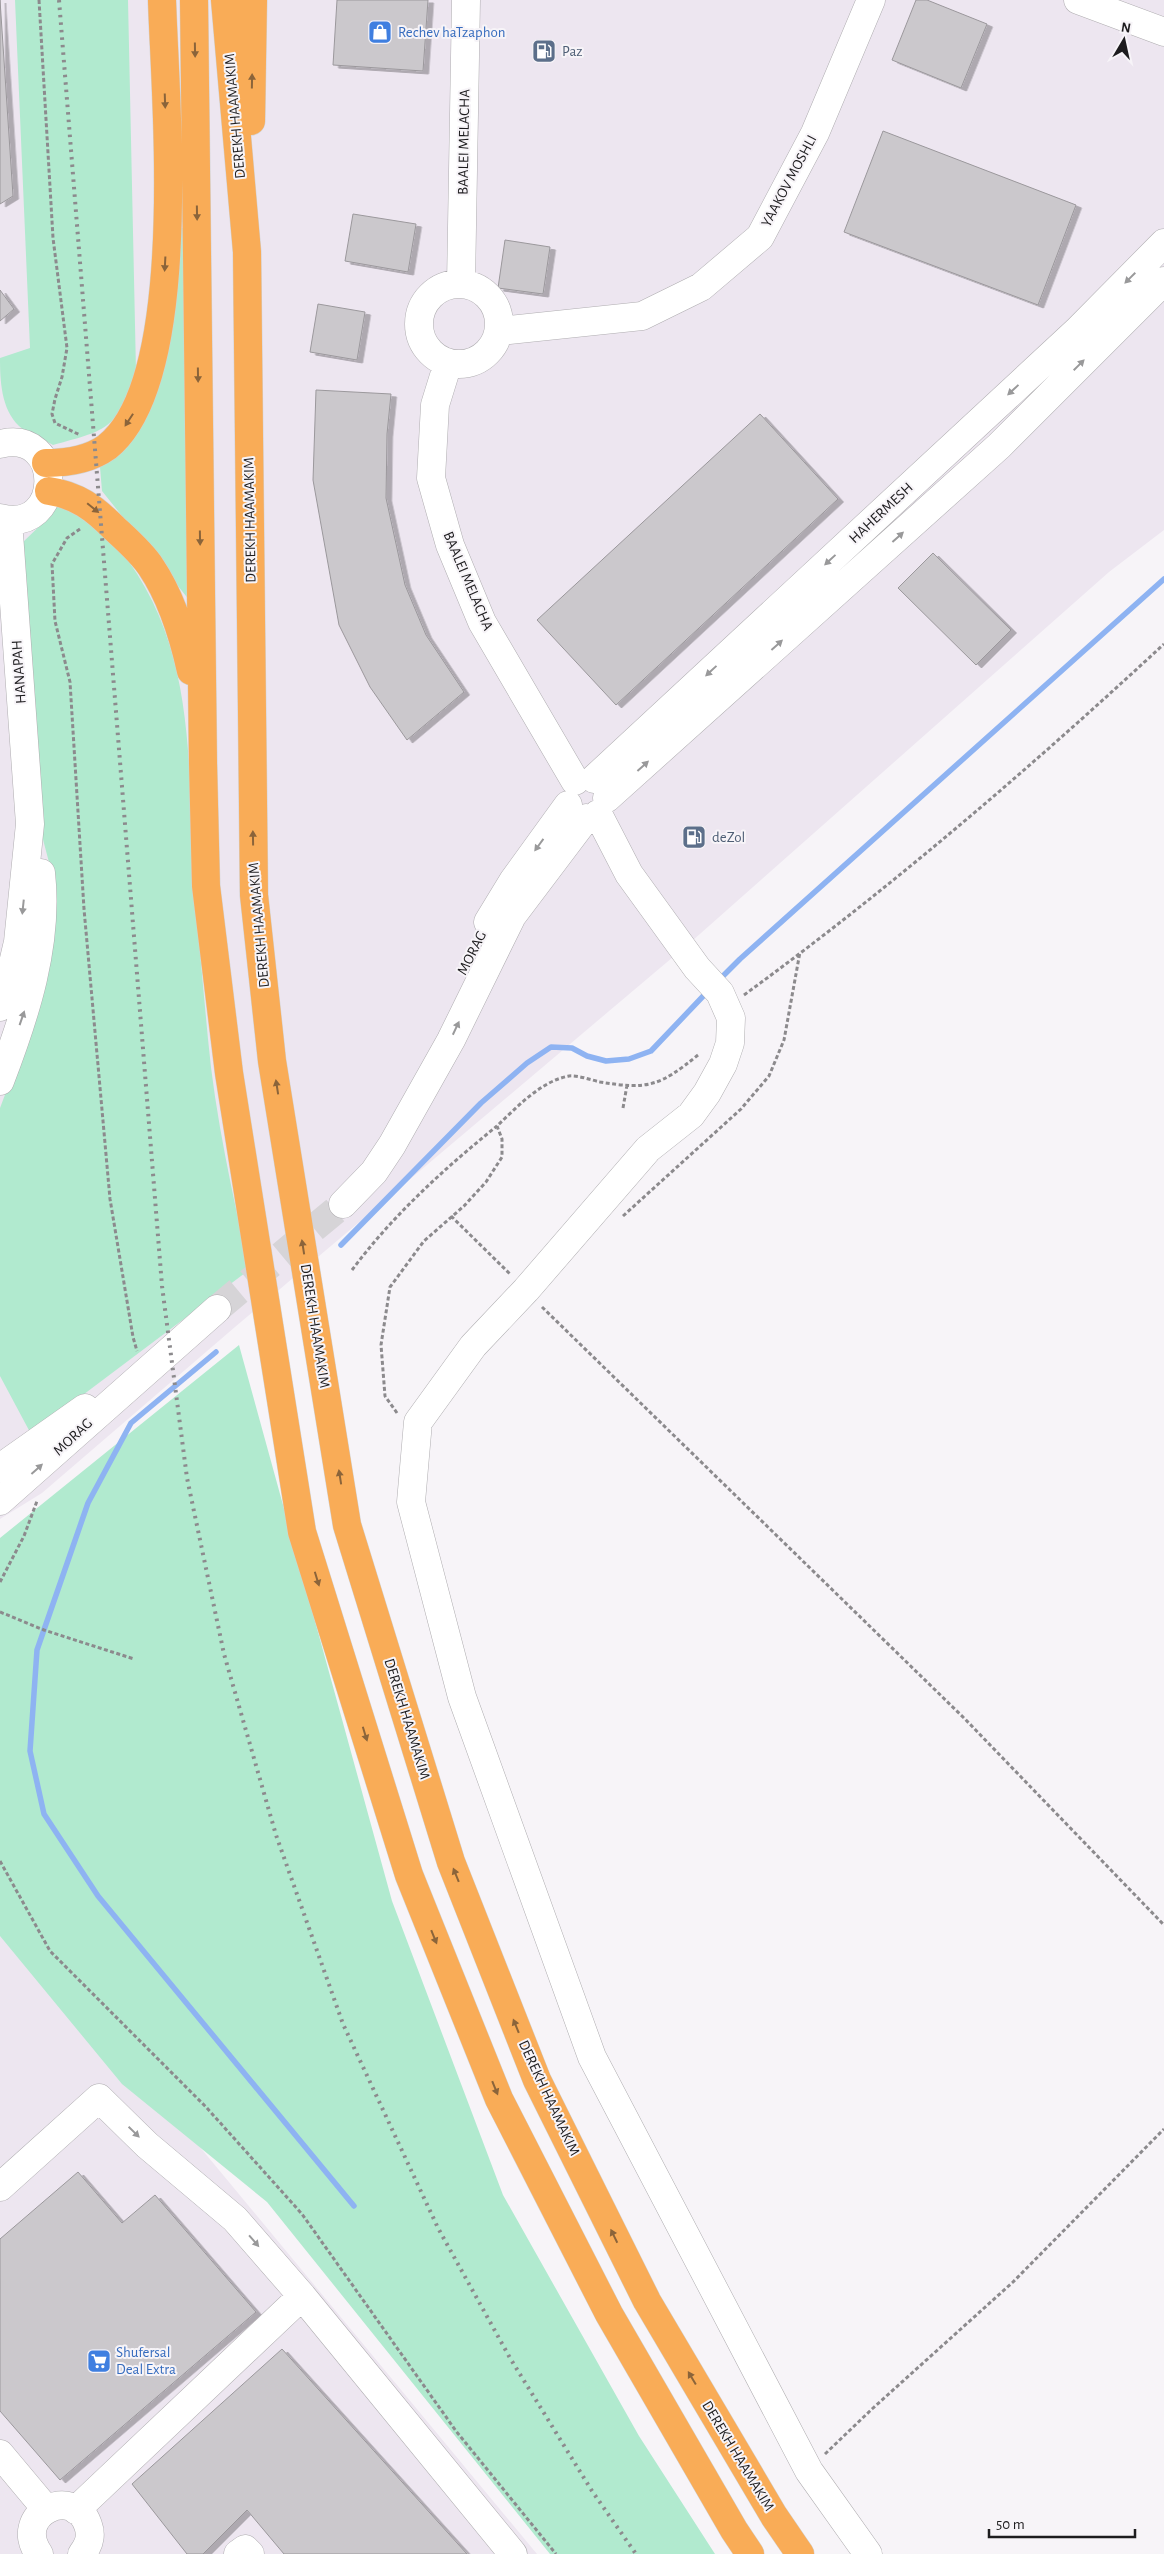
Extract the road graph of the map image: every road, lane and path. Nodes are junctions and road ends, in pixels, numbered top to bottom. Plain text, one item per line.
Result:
1 (39, 0) edge
2 (162, 0) edge
3 (194, 0) edge
4 (225, 0) edge
5 (253, 0) edge
6 (466, 0) edge
7 (871, 0) edge
8 (1078, 0) edge
9 (1164, 32) edge
10 (1164, 243) edge
11 (248, 252) junction
12 (1164, 281) edge
13 (461, 284) junction
14 (499, 331) junction
15 (448, 363) junction
16 (0, 444) edge
17 (91, 456) junction
18 (46, 463) junction
19 (49, 491) junction
20 (89, 505) junction
21 (4, 519) edge
22 (1164, 644) edge
23 (203, 763) junction
24 (588, 799) junction
25 (30, 824) junction
26 (723, 1000) junction
27 (0, 1007) edge
28 (0, 1032) edge
29 (698, 1055) dead end
30 (2, 1074) edge
31 (628, 1085) junction
32 (623, 1108) dead end
33 (497, 1126) junction
34 (343, 1204) tunnel mouth
35 (451, 1216) junction
36 (352, 1270) dead end
37 (526, 1290) junction
38 (217, 1309) tunnel mouth
39 (144, 1372) junction
40 (418, 1422) junction
41 (0, 1468) edge
42 (38, 1499) dead end
43 (0, 1501) edge
44 (0, 1582) edge
45 (0, 1612) edge
46 (134, 1659) dead end
47 (0, 1862) edge
48 (1164, 1925) edge
49 (1164, 2129) edge
50 (0, 2187) edge
51 (302, 2296) junction
52 (0, 2454) edge
53 (809, 2471) junction
54 (46, 2509) junction
55 (76, 2510) junction
56 (33, 2549) edge
57 (82, 2554) edge
58 (238, 2554) edge
59 (250, 2554) edge
60 (513, 2554) edge
61 (556, 2554) edge
62 (750, 2554) edge
63 (800, 2554) edge
64 (868, 2554) edge

1 - 17 path
2 -> 17 highway
3 -> 23 highway
4 - 11 highway, DEREKH HAAMAKIM
11 -> 5 highway
6 - 13 street, BAALEI MELACHA
7 - 14 street, YAAKOV MOSHLI
8 - 9 street
10 -> 24 street, HAHERMESH
63 -> 11 highway, DEREKH HAAMAKIM
24 -> 12 street, HAHERMESH
13 - 14 street
13 - 15 street
14 - 15 street
15 - 24 street, BAALEI MELACHA
16 - 18 street
17 - 18 highway
18 - 19 street
19 - 20 highway
19 - 21 street
20 -> 23 highway
20 - 39 path
21 - 25 street, HANAPAH
22 - 26 path
23 -> 62 highway
24 - 26 street, BAALEI MELACHA
24 - 34 street, MORAG
25 -> 27 street, HANAPAH
30 -> 25 street, HANAPAH
26 - 37 street
28 - 30 street
29 - 31 path
31 - 32 path
31 - 33 path
33 - 35 path
33 - 36 path
35 - 37 path
35 - 40 path
37 - 40 street
37 - 48 path
38 - 39 street, MORAG
39 - 41 street, MORAG
43 -> 39 street, MORAG
40 - 53 street
42 - 44 path
45 - 46 path
47 - 61 path
49 - 53 path
50 -> 51 street
51 - 55 street
51 - 60 street
52 - 54 street
53 - 64 street
54 - 55 street
54 - 56 street
55 - 57 street
58 - 59 street

